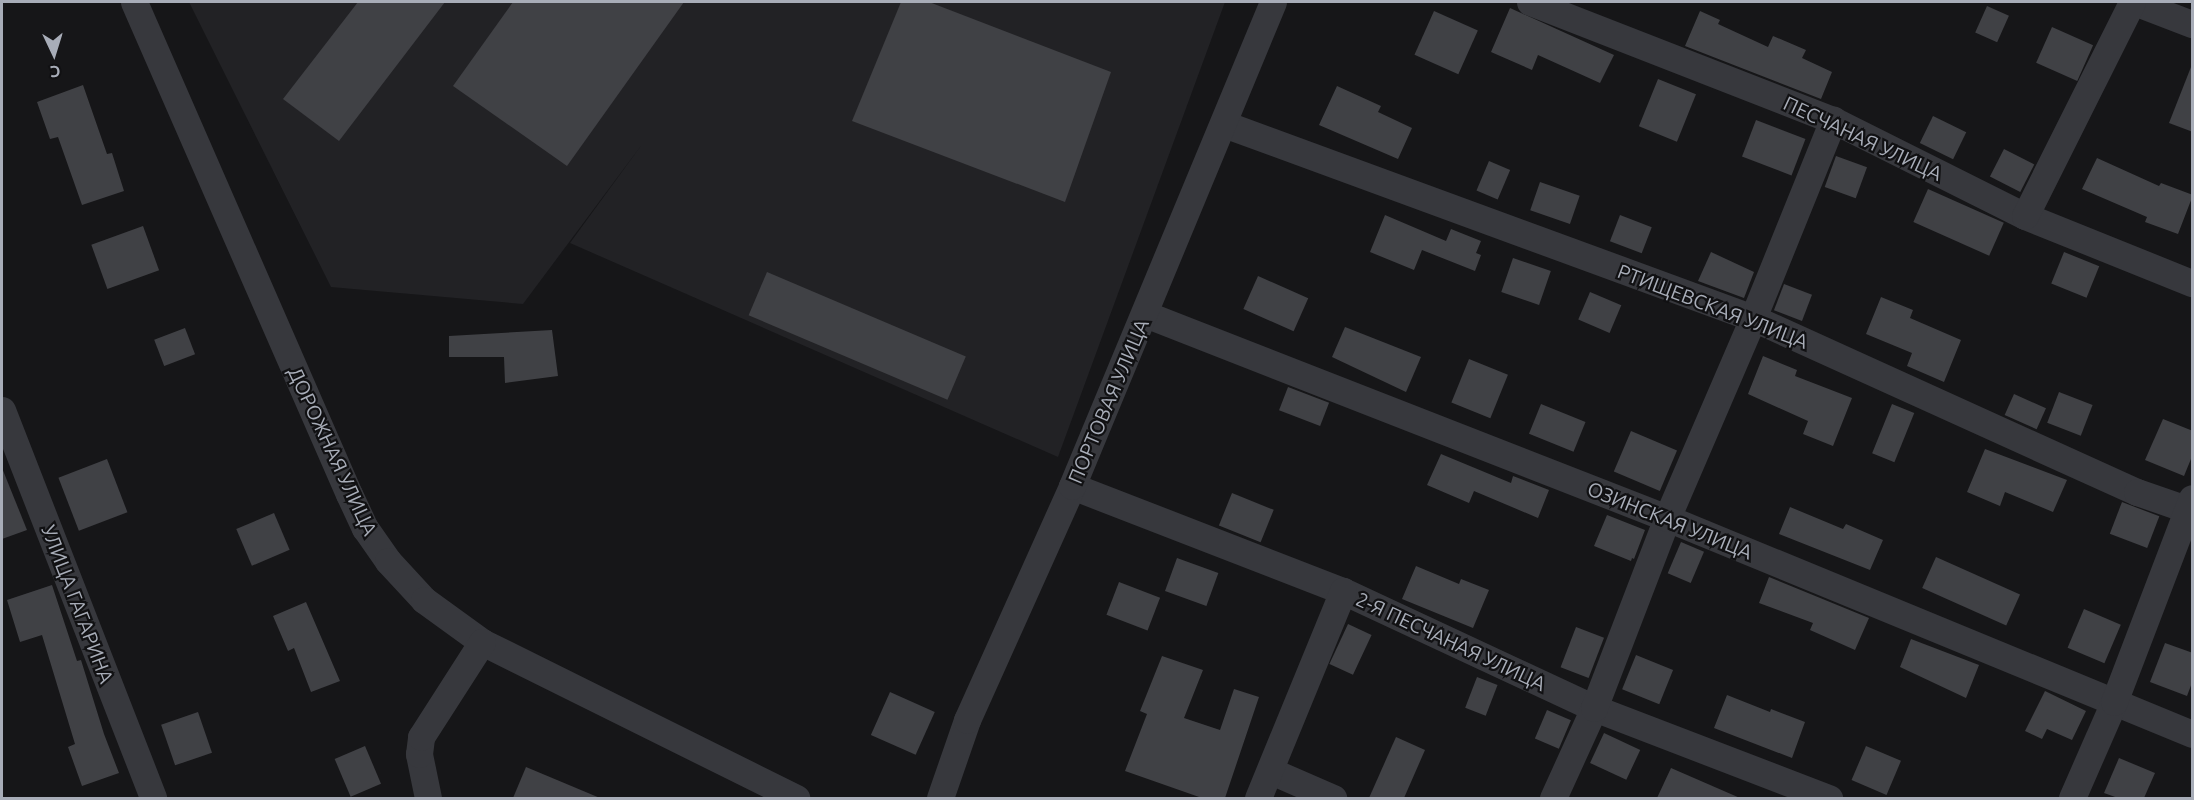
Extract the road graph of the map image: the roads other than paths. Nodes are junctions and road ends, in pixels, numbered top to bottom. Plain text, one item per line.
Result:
1 (134, 2) edge
2 (1273, 2) edge
3 (1530, 2) edge
4 (2133, 2) edge
5 (2193, 24) edge
6 (1833, 120) junction
7 (1224, 124) junction
8 (2025, 216) junction
9 (2193, 283) edge
10 (1145, 314) junction
11 (1753, 318) junction
12 (2, 410) edge
13 (1072, 486) junction
14 (2191, 506) edge
15 (1667, 518) junction
16 (1343, 591) junction
17 (482, 642) junction
18 (2114, 702) junction
19 (1594, 708) junction
20 (2193, 734) edge
21 (1271, 771) junction
22 (153, 798) edge
23 (428, 798) edge
24 (796, 798) edge
25 (939, 798) edge
26 (1258, 798) edge
27 (1333, 798) edge
28 (1553, 798) edge
29 (1829, 798) edge
30 (2072, 798) edge

1 - 17 street, ДОРОЖНАЯ УЛИЦА
2 - 7 street, ПОРТОВАЯ УЛИЦА
3 - 6 street, ПЕСЧАНАЯ УЛИЦА
4 - 5 street
4 - 8 street
6 - 8 street, ПЕСЧАНАЯ УЛИЦА
6 - 11 street
7 - 10 street, ПОРТОВАЯ УЛИЦА
7 - 11 street, РТИЩЕВСКАЯ УЛИЦА
8 - 9 street, ПЕСЧАНАЯ УЛИЦА
10 - 13 street, ПОРТОВАЯ УЛИЦА
10 - 15 street, ОЗИНСКАЯ УЛИЦА
11 - 14 street, РТИЩЕВСКАЯ УЛИЦА
11 - 15 street
12 - 22 street, УЛИЦА ГАГАРИНА
13 - 16 street, 2-Я ПЕСЧАНАЯ УЛИЦА
13 - 25 street, ПОРТОВАЯ УЛИЦА
14 - 18 street
15 - 18 street, ОЗИНСКАЯ УЛИЦА
15 - 19 street
16 - 19 street, 2-Я ПЕСЧАНАЯ УЛИЦА
16 - 21 street
17 - 23 street
17 - 24 street, ДОРОЖНАЯ УЛИЦА
18 - 20 street, ОЗИНСКАЯ УЛИЦА
18 - 30 street
19 - 28 street
19 - 29 street, 2-Я ПЕСЧАНАЯ УЛИЦА
21 - 26 street
21 - 27 street

